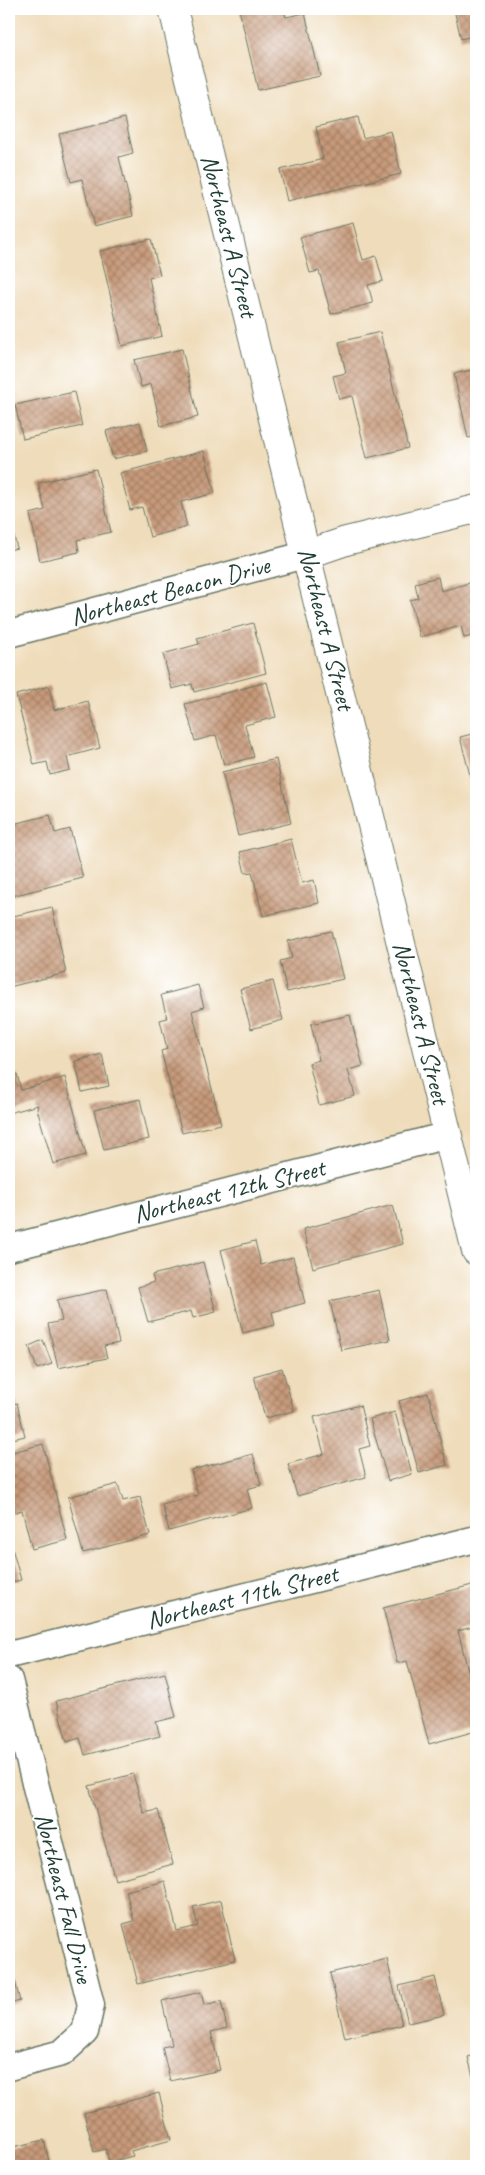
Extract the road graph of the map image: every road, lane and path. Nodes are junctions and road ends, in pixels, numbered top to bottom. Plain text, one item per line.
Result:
1 (173, 9) edge
2 (476, 509) edge
3 (308, 554) junction
4 (9, 634) edge
5 (448, 1135) junction
6 (469, 1188) edge
7 (9, 1248) edge
8 (476, 1251) edge
9 (476, 1539) edge
10 (9, 1655) edge
11 (9, 1680) edge
12 (9, 2068) edge

1 - 3 street, Northeast A Street
2 - 3 street, Northeast Beacon Drive
3 - 4 street, Northeast Beacon Drive
3 - 5 street, Northeast A Street
5 - 6 street, Northeast A Street
5 - 7 street, Northeast 12th Street
6 - 8 street, Northeast A Street
9 - 10 street, Northeast 11th Street
11 - 12 street, Northeast Fall Drive

